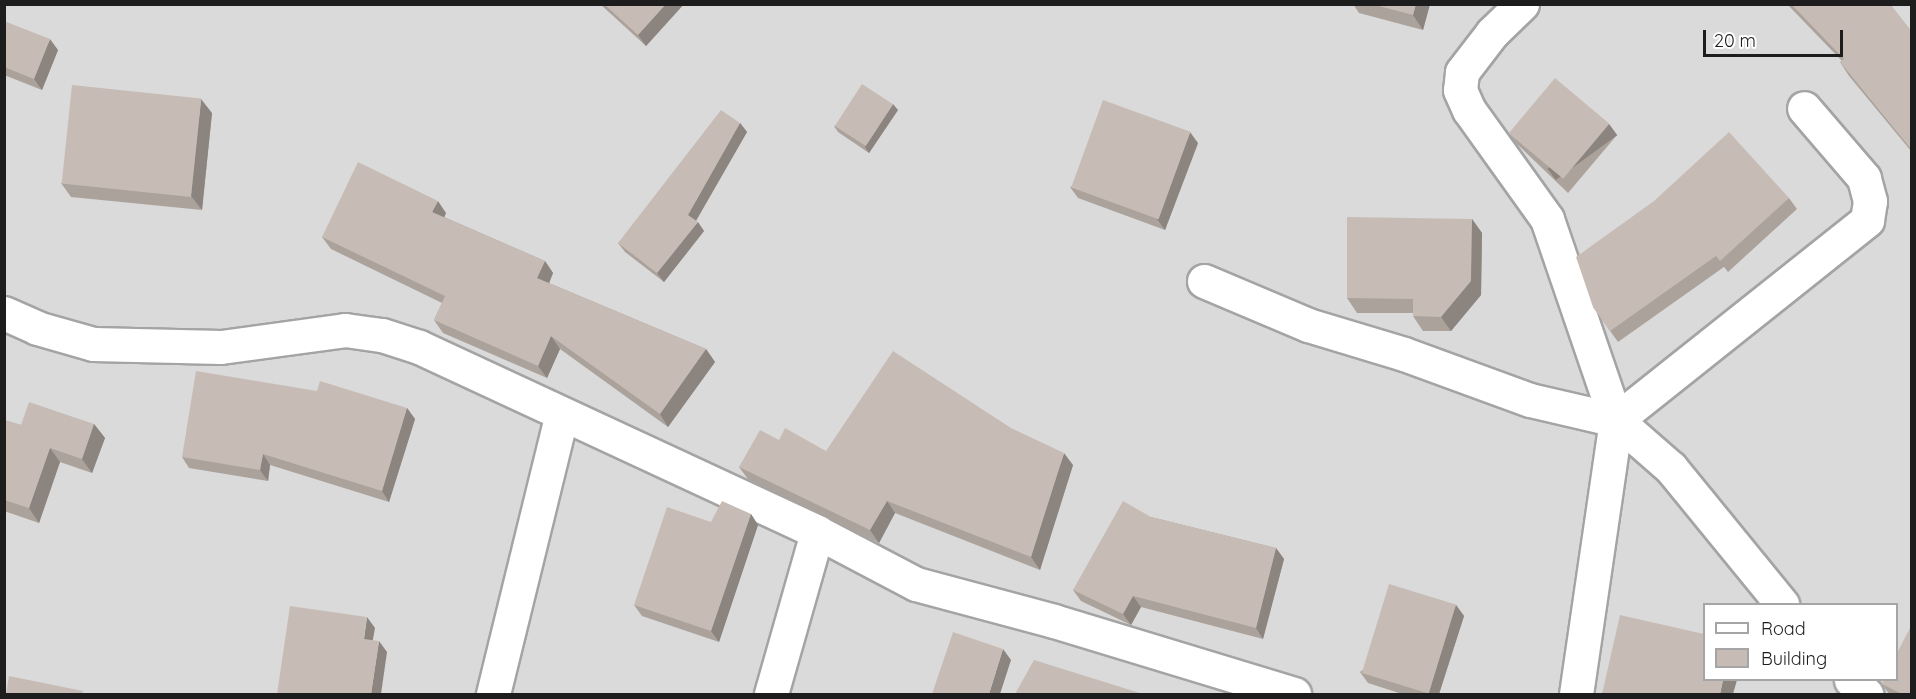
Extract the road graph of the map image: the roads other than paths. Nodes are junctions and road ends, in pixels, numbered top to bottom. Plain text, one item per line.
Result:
1 (1522, 4) edge
2 (1804, 108) dead end
3 (1204, 280) dead end
4 (4, 313) edge
5 (562, 414) junction
6 (1616, 420) junction
7 (817, 532) junction
8 (1781, 603) edge
9 (1852, 681) edge
10 (494, 694) edge
11 (771, 694) edge
12 (1294, 694) edge
13 (1576, 694) edge
14 (1866, 694) edge

1 - 6 street
2 - 6 street
3 - 6 street
4 - 5 street
5 - 7 street
5 - 10 street
6 - 8 street
6 - 13 street
7 - 11 street
7 - 12 street
9 - 14 street

